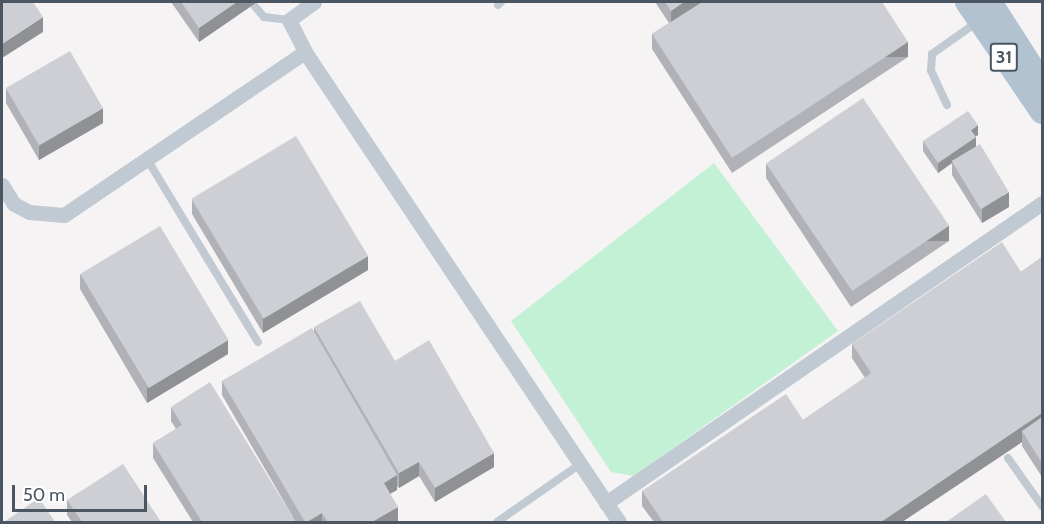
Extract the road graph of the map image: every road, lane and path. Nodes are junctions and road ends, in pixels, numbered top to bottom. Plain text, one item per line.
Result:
1 (251, 2) edge
2 (314, 2) edge
3 (987, 7) edge
4 (289, 21) junction
5 (305, 52) junction
6 (1042, 83) edge
7 (946, 105) dead end
8 (1042, 112) edge
9 (147, 159) junction
10 (2, 185) edge
11 (1042, 203) edge
12 (258, 342) dead end
13 (1008, 458) dead end
14 (580, 464) junction
15 (606, 503) junction
16 (1042, 506) edge
17 (497, 522) edge
18 (618, 522) edge

1 - 4 lane
2 - 4 street
3 - 6 main road, 31
3 - 7 lane
3 - 8 main road, 31
4 - 5 street
5 - 9 street
5 - 14 street
9 - 10 street
9 - 12 lane
11 - 15 street
13 - 16 lane
14 - 15 street
14 - 17 lane
15 - 18 street

